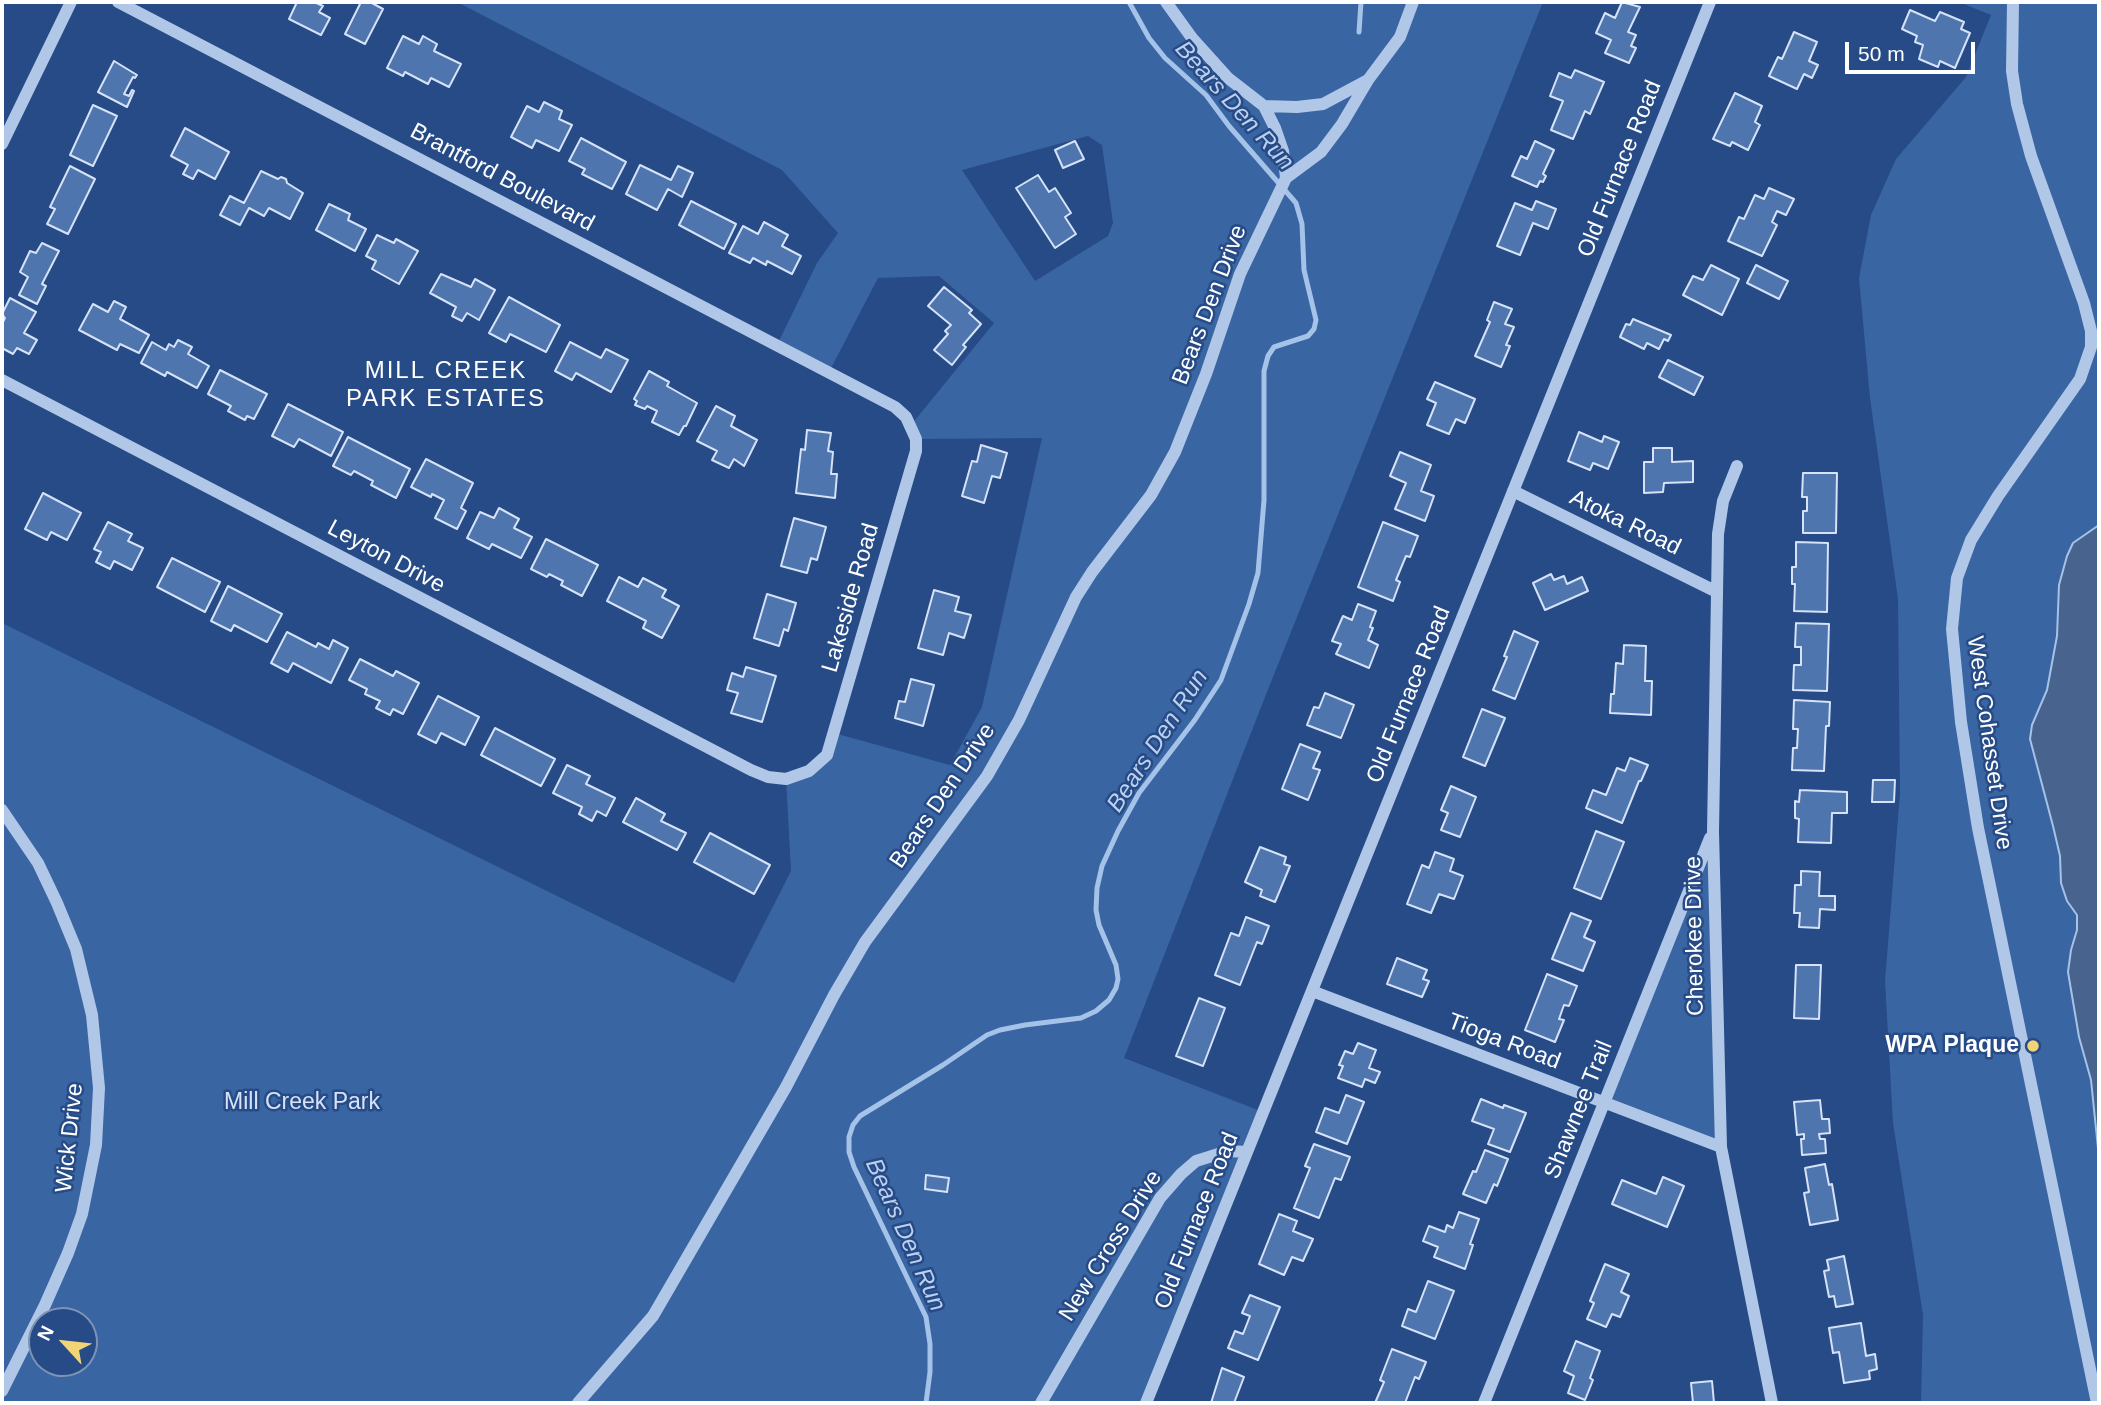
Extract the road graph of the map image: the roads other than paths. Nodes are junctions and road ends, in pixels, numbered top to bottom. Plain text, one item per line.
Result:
1 (71, 2) edge
2 (118, 2) edge
3 (1166, 2) edge
4 (1413, 2) edge
5 (1710, 2) edge
6 (2013, 2) edge
7 (1368, 80) junction
8 (1264, 106) junction
9 (2, 144) edge
10 (1285, 179) junction
11 (2, 380) edge
12 (866, 391) joint
13 (1737, 466) dead end
14 (1513, 491) junction
15 (1717, 592) junction
16 (751, 770) joint
17 (2, 810) edge
18 (1713, 832) junction
19 (1312, 991) junction
20 (1604, 1102) junction
21 (1721, 1147) junction
22 (1247, 1152) junction
23 (2, 1391) edge
24 (578, 1403) edge
25 (1041, 1403) edge
26 (1146, 1403) edge
27 (1483, 1403) edge
28 (1772, 1403) edge
29 (2096, 1403) edge

1 - 9 street
2 - 12 street, Brantford Boulevard
3 - 8 street
4 - 7 street
5 - 14 street, Old Furnace Road
6 - 29 street, West Cohasset Drive
7 - 8 street
7 - 10 street
8 - 10 street
10 - 24 street, Bears Den Drive
11 - 16 street, Leyton Drive
12 - 16 street, Lakeside Road
13 - 15 street, Cherokee Drive
14 - 15 street, Atoka Road
14 - 19 street, Old Furnace Road
15 - 18 street, Cherokee Drive
17 - 23 street, Wick Drive
18 - 20 street, Shawnee Trail
18 - 21 street, Cherokee Drive
19 - 20 street, Tioga Road
19 - 22 street, Old Furnace Road
20 - 21 street, Tioga Road
20 - 27 street, Shawnee Trail
21 - 28 street, Cherokee Drive
22 - 25 street, New Cross Drive
22 - 26 street, Old Furnace Road

